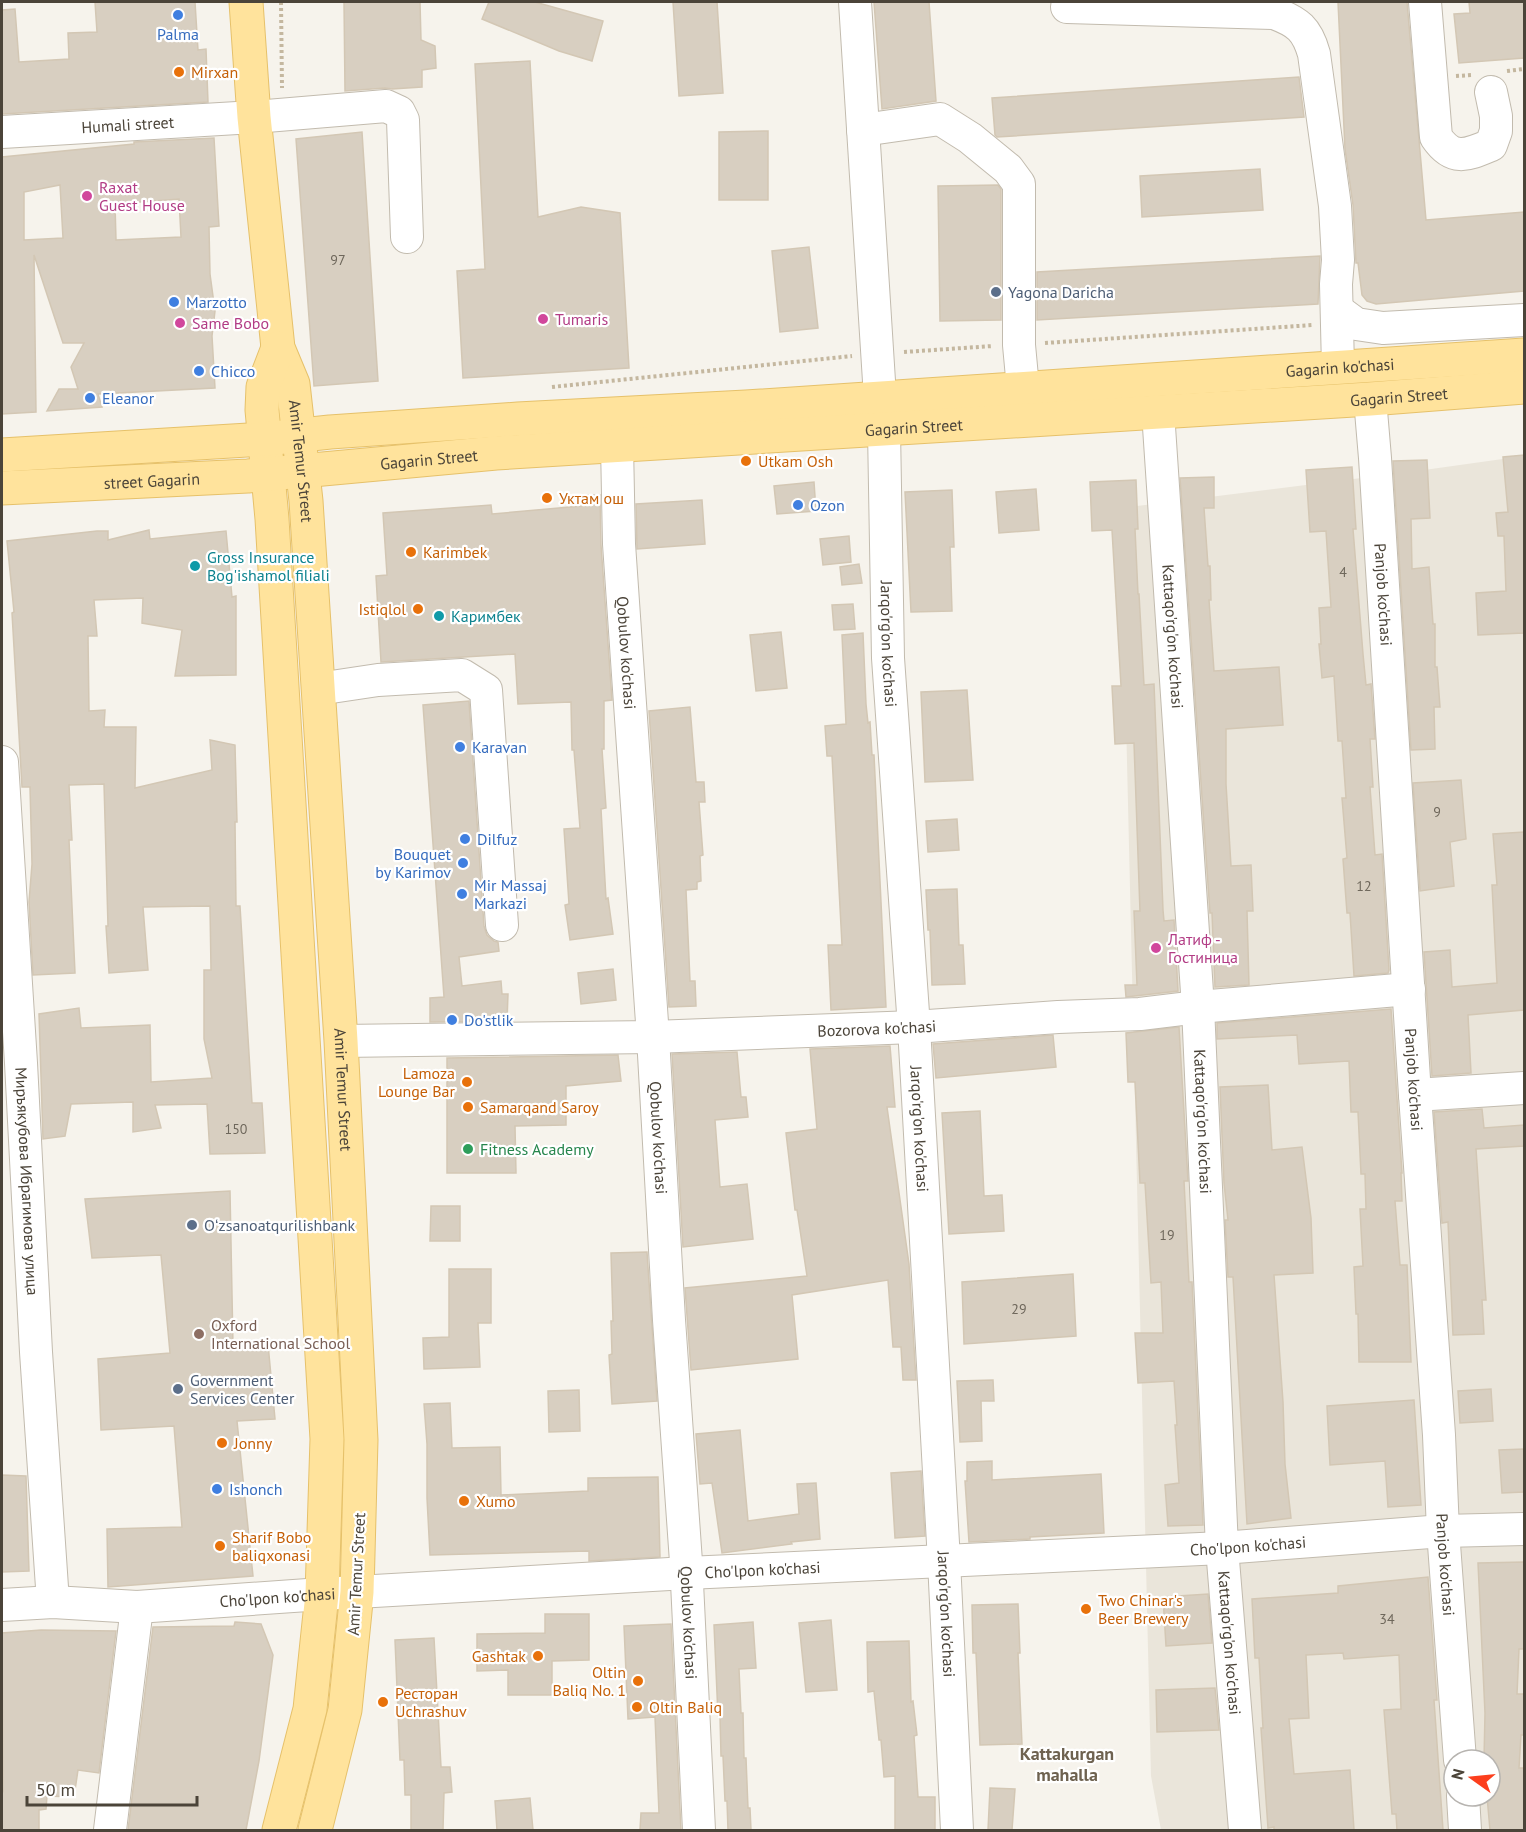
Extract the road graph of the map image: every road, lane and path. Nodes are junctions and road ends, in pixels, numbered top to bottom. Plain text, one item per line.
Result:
1 (246, 2) edge
2 (855, 2) edge
3 (1425, 2) edge
4 (1246, 6) edge
5 (1067, 7) dead end
6 (1491, 92) dead end
7 (254, 117) junction
8 (863, 130) junction
9 (2, 132) edge
10 (407, 237) dead end
11 (1337, 316) junction
12 (1524, 320) edge
13 (1019, 345) junction
14 (278, 348) junction
15 (879, 353) junction
16 (1524, 355) edge
17 (1338, 368) junction
18 (1524, 387) edge
19 (543, 388) dead end
20 (1023, 388) junction
21 (880, 397) junction
22 (1370, 399) junction
23 (1158, 412) junction
24 (884, 430) junction
25 (299, 436) junction
26 (265, 440) junction
27 (617, 445) junction
28 (2, 455) edge
29 (303, 471) junction
30 (268, 474) junction
31 (2, 488) edge
32 (318, 689) junction
33 (2, 762) edge
34 (502, 925) dead end
35 (1409, 989) junction
36 (1198, 1007) junction
37 (914, 1027) junction
38 (653, 1036) junction
39 (341, 1041) junction
40 (11, 1064) edge
41 (1524, 1088) edge
42 (1415, 1095) junction
43 (1524, 1529) edge
44 (1443, 1532) junction
45 (1222, 1548) junction
46 (944, 1561) junction
47 (687, 1573) junction
48 (357, 1592) junction
49 (322, 1594) junction
50 (53, 1602) junction
51 (2, 1605) edge
52 (137, 1607) junction
53 (1459, 1748) edge
54 (1464, 1808) edge
55 (110, 1830) edge
56 (279, 1830) edge
57 (315, 1830) edge
58 (699, 1830) edge
59 (957, 1830) edge
60 (1245, 1830) edge
61 (1465, 1830) edge

1 - 7 main road, Amir Temur Street
2 - 8 street
3 - 6 street
4 - 5 street
4 - 11 street
7 - 9 street, Humali street
7 - 10 street, Humali street
7 - 14 main road, Amir Temur Street
8 - 13 street
8 - 15 street
11 - 12 street
11 - 13 path
11 - 17 street
13 - 15 path
13 - 20 street
14 - 25 main road, Amir Temur Street
14 - 26 main road, Amir Temur Street
15 - 19 path
15 - 21 street
16 - 17 main road, Gagarin ko'chasi
17 - 20 main road, Gagarin ko'chasi
18 - 22 main road, Gagarin Street
20 - 21 main road, Gagarin Street
21 - 25 main road, Gagarin Street
22 - 23 main road, Gagarin Street
22 - 35 street, Panjob ko'chasi
23 - 24 main road, Gagarin Street
23 - 36 street, Kattaqo'rg'on ko'chasi
24 - 27 main road, Gagarin Street
24 - 37 street, Jarqo'rg'on ko'chasi
25 - 26 main road, street Gagarin
25 - 29 main road, Amir Temur Street
26 - 28 main road, street Gagarin
26 - 30 main road, Amir Temur Street
27 - 29 main road, Gagarin Street
27 - 38 street, Qobulov ko'chasi
29 - 30 main road, street Gagarin
29 - 32 main road, Amir Temur Street
30 - 31 main road, street Gagarin
30 - 49 main road, Amir Temur Street
32 - 34 street
32 - 39 main road, Amir Temur Street
33 - 40 street, Миръякубова Ибрагимова улица
35 - 36 street, Bozorova ko'chasi
35 - 42 street, Panjob ko'chasi
36 - 37 street, Bozorova ko'chasi
36 - 45 street, Kattaqo'rg'on ko'chasi
37 - 38 street, Bozorova ko'chasi
37 - 46 street, Jarqo'rg'on ko'chasi
38 - 39 street, Bozorova ko'chasi
38 - 47 street, Qobulov ko'chasi
39 - 48 main road, Amir Temur Street
40 - 50 street, Миръякубова Ибрагимова улица
41 - 42 street
42 - 44 street, Panjob ko'chasi
43 - 44 street, Cho'lpon ko'chasi
44 - 45 street, Cho'lpon ko'chasi
44 - 53 street, Panjob ko'chasi
45 - 46 street, Cho'lpon ko'chasi
45 - 60 street, Kattaqo'rg'on ko'chasi
46 - 47 street, Cho'lpon ko'chasi
46 - 59 street, Jarqo'rg'on ko'chasi
47 - 48 street, Cho'lpon ko'chasi
47 - 58 street, Qobulov ko'chasi
48 - 49 street, Cho'lpon ko'chasi
48 - 57 main road, Amir Temur Street
49 - 52 street, Cho'lpon ko'chasi
49 - 56 main road, Amir Temur Street
50 - 51 street, Cho'lpon ko'chasi
50 - 52 street, Cho'lpon ko'chasi
52 - 55 street
54 - 61 street

